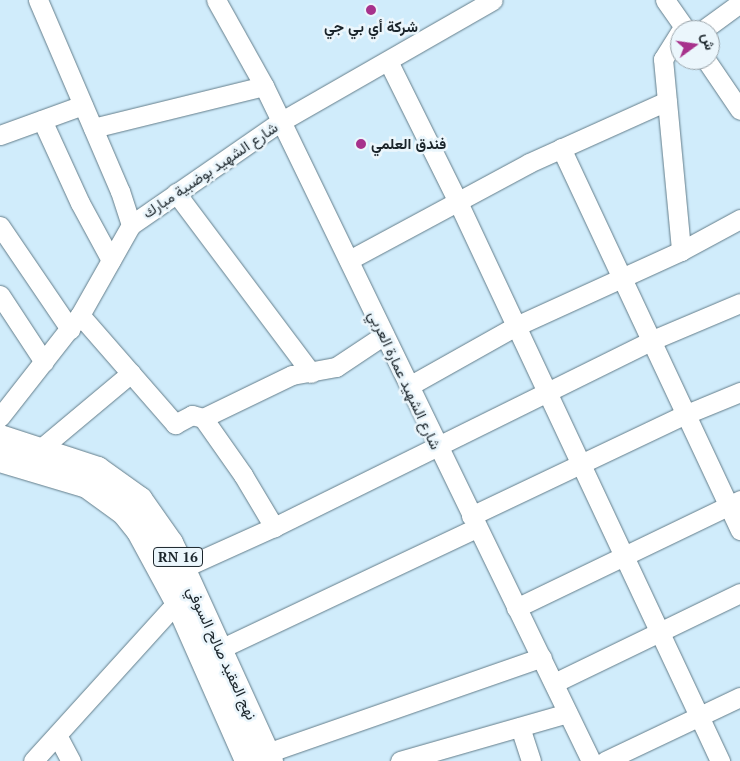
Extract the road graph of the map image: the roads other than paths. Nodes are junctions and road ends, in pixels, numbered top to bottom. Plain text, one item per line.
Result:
1 (38, 0) edge
2 (216, 0) edge
3 (493, 0) edge
4 (665, 0) edge
5 (740, 3) edge
6 (677, 20) edge
7 (717, 20) edge
8 (670, 48) edge
9 (388, 61) junction
10 (713, 70) edge
11 (264, 86) junction
12 (667, 101) junction
13 (83, 105) junction
14 (740, 110) edge
15 (42, 120) junction
16 (280, 122) junction
17 (93, 128) junction
18 (0, 135) edge
19 (561, 148) junction
20 (176, 193) junction
21 (457, 200) junction
22 (740, 219) edge
23 (131, 225) junction
24 (0, 226) edge
25 (681, 251) junction
26 (111, 260) junction
27 (349, 260) junction
28 (622, 278) junction
29 (0, 294) edge
30 (740, 304) edge
31 (75, 322) junction
32 (514, 327) junction
33 (384, 335) junction
34 (650, 341) junction
35 (44, 362) junction
36 (131, 373) junction
37 (311, 373) junction
38 (409, 386) junction
39 (546, 392) junction
40 (740, 392) edge
41 (684, 415) junction
42 (0, 417) edge
43 (203, 418) junction
44 (0, 437) edge
45 (437, 448) junction
46 (39, 450) junction
47 (0, 460) edge
48 (579, 466) junction
49 (734, 503) edge
50 (474, 522) junction
51 (274, 527) junction
52 (740, 530) edge
53 (623, 555) junction
54 (183, 568) junction
55 (740, 593) edge
56 (177, 602) junction
57 (516, 608) junction
58 (659, 631) junction
59 (220, 649) junction
60 (542, 657) junction
61 (554, 683) junction
62 (740, 697) edge
63 (567, 713) junction
64 (700, 717) junction
65 (520, 727) junction
66 (57, 735) junction
67 (262, 758) edge
68 (33, 761) edge
69 (72, 761) edge
70 (400, 761) edge
71 (531, 761) edge
72 (591, 761) edge
73 (605, 761) edge
74 (720, 761) edge

1 - 13 street
2 - 11 street, شارع الشهيد عمارة العربي
3 - 9 street, شارع الشهيد بوضبية مبارك
4 - 6 street
5 - 7 street
8 - 12 street
9 - 16 street, شارع الشهيد بوضبية مبارك
9 - 21 street
10 - 14 street
11 - 16 street, شارع الشهيد عمارة العربي
11 - 17 street
12 - 19 street
12 - 25 street
13 - 15 street
13 - 17 street
15 - 18 street
15 - 26 street
16 - 20 street, شارع الشهيد بوضبية مبارك
16 - 27 street, شارع الشهيد عمارة العربي
17 - 23 street
19 - 21 street
19 - 28 street
20 - 23 street, شارع الشهيد بوضبية مبارك
20 - 37 street
21 - 27 street
21 - 32 street
22 - 25 street
23 - 26 street, شارع الشهيد بوضبية مبارك
24 - 31 street
25 - 28 street
26 - 31 street, شارع الشهيد بوضبية مبارك
27 - 33 street, شارع الشهيد عمارة العربي
28 - 32 street
28 - 34 street
29 - 35 street
30 - 34 street
31 - 35 street, شارع الشهيد بوضبية مبارك
31 - 36 street
32 - 38 street
32 - 39 street
33 - 37 street
33 - 38 street, شارع الشهيد عمارة العربي
34 - 39 street
34 - 41 street
35 - 42 street, شارع الشهيد بوضبية مبارك
36 - 43 street
36 - 46 street
37 - 43 street
38 - 45 street, شارع الشهيد عمارة العربي
39 - 45 street
39 - 48 street
40 - 41 street
41 - 48 street
41 - 49 street
43 - 51 street
44 - 46 main road, نهج العقيد صالح السوفي / RN 16
45 - 50 street, شارع الشهيد عمارة العربي
45 - 51 street
46 - 54 main road, نهج العقيد صالح السوفي / RN 16
47 - 56 main road, نهج العقيد صالح السوفي / RN 16
48 - 50 street
48 - 53 street
49 - 52 street
49 - 53 street
50 - 57 street, شارع الشهيد عمارة العربي
50 - 59 street
51 - 54 street
53 - 57 street
53 - 58 street
54 - 59 main road, نهج العقيد صالح السوفي / RN 16
55 - 58 street
56 - 66 street
56 - 67 main road, نهج العقيد صالح السوفي / RN 16
57 - 60 street, شارع الشهيد عمارة العربي
58 - 61 street
58 - 64 street
59 - 67 main road, نهج العقيد صالح السوفي / RN 16
60 - 61 street, شارع الشهيد عمارة العربي
60 - 67 street
61 - 63 street, شارع الشهيد عمارة العربي
62 - 64 street
63 - 65 street
63 - 72 street, شارع الشهيد عمارة العربي
64 - 73 street
64 - 74 street
65 - 70 street
65 - 71 street
66 - 68 street
66 - 69 street

